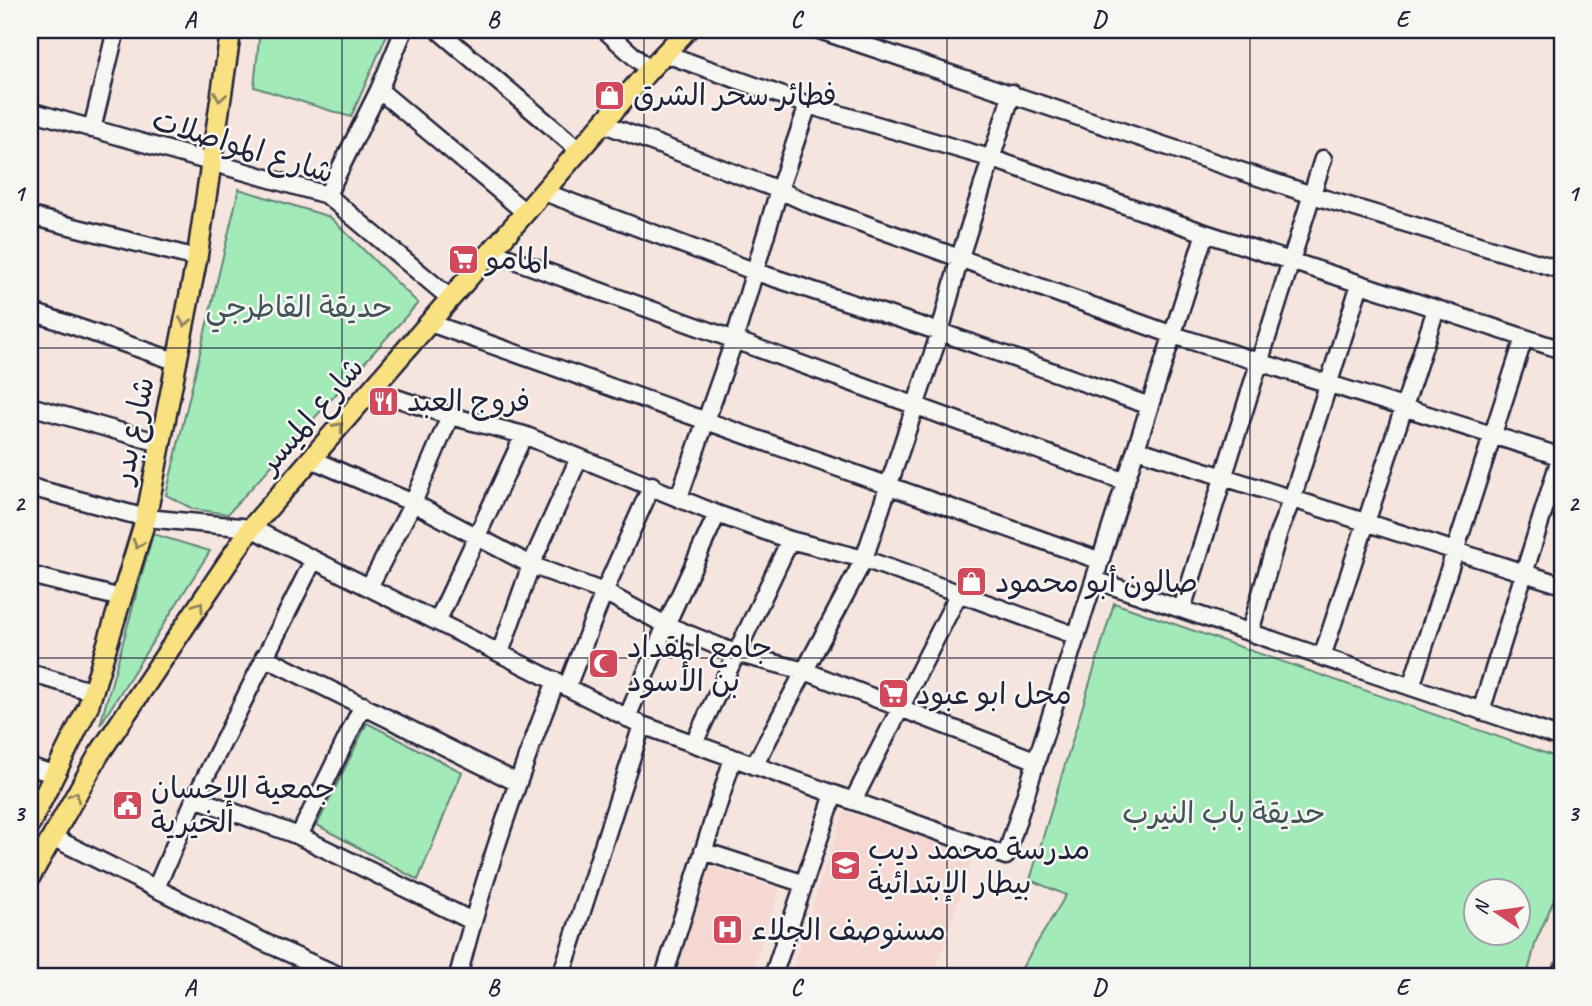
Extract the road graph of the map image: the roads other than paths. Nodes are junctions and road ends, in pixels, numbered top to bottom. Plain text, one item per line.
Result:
1 (116, 30) edge
2 (231, 30) edge
3 (404, 30) edge
4 (438, 30) edge
5 (605, 30) edge
6 (687, 30) edge
7 (819, 30) edge
8 (666, 54) junction
9 (649, 70) junction
10 (379, 90) junction
11 (1012, 93) junction
12 (808, 105) junction
13 (30, 111) edge
14 (604, 124) junction
15 (92, 129) junction
16 (580, 151) junction
17 (993, 159) junction
18 (1323, 159) dead end
19 (210, 163) junction
20 (779, 190) junction
21 (544, 192) junction
22 (327, 195) junction
23 (1312, 195) junction
24 (526, 213) junction
25 (30, 216) edge
26 (1205, 233) junction
27 (492, 253) junction
28 (960, 257) junction
29 (197, 258) junction
30 (1291, 262) junction
31 (1562, 270) edge
32 (756, 272) junction
33 (1360, 284) junction
34 (451, 299) junction
35 (1436, 309) junction
36 (30, 311) edge
37 (430, 323) junction
38 (940, 332) junction
39 (1173, 335) junction
40 (1524, 338) junction
41 (734, 341) junction
42 (1562, 350) edge
43 (178, 362) junction
44 (1259, 362) junction
45 (1328, 384) junction
46 (372, 390) junction
47 (30, 405) edge
48 (915, 406) junction
49 (1150, 407) junction
50 (1404, 407) junction
51 (450, 416) junction
52 (706, 422) junction
53 (524, 435) junction
54 (1493, 435) junction
55 (160, 443) junction
56 (1136, 449) junction
57 (1562, 455) edge
58 (579, 458) junction
59 (311, 459) junction
60 (1223, 477) junction
61 (1126, 482) junction
62 (652, 485) junction
63 (888, 485) junction
64 (30, 487) edge
65 (679, 497) junction
66 (1292, 499) junction
67 (412, 503) junction
68 (717, 514) junction
69 (146, 518) junction
70 (1366, 523) junction
71 (251, 528) junction
72 (475, 535) junction
73 (790, 540) junction
74 (1455, 551) junction
75 (864, 559) junction
76 (313, 561) junction
77 (1101, 561) junction
78 (531, 565) junction
79 (1524, 573) junction
80 (30, 575) edge
81 (1095, 580) junction
82 (1562, 585) edge
83 (369, 587) junction
84 (604, 592) junction
85 (959, 593) junction
86 (121, 598) junction
87 (1182, 609) junction
88 (437, 622) junction
89 (666, 625) junction
90 (1250, 632) junction
91 (1077, 636) junction
92 (500, 653) junction
93 (735, 653) junction
94 (264, 657) junction
95 (1322, 657) junction
96 (805, 671) junction
97 (30, 673) edge
98 (561, 684) junction
99 (1411, 687) junction
100 (93, 692) junction
101 (363, 705) junction
102 (901, 708) junction
103 (1481, 711) junction
104 (1562, 720) edge
105 (635, 722) junction
106 (1560, 738) edge
107 (694, 743) junction
108 (733, 758) junction
109 (1037, 761) junction
110 (754, 766) junction
111 (30, 767) edge
112 (55, 774) junction
113 (516, 782) junction
114 (834, 794) junction
115 (195, 798) junction
116 (853, 801) junction
117 (30, 824) edge
118 (299, 836) junction
119 (52, 837) junction
120 (703, 851) junction
121 (30, 877) edge
122 (802, 884) junction
123 (156, 888) junction
124 (472, 921) junction
125 (340, 976) edge
126 (458, 976) edge
127 (561, 976) edge
128 (664, 976) edge
129 (773, 976) edge

1 - 15 street
2 -> 19 main road, شارع بدر
3 - 10 street
4 - 16 street
5 - 9 street
6 - 8 main road, شارع الميسر
7 - 11 street
8 - 9 main road, شارع الميسر
8 - 12 street
9 - 14 main road, شارع الميسر
10 - 22 street
10 - 24 street
11 - 17 street
11 - 23 street
12 - 17 street
12 - 20 street
13 - 15 street, شارع المواصلات
14 - 16 main road, شارع الميسر
14 - 20 street
15 - 19 street, شارع المواصلات
16 - 21 main road, شارع الميسر
17 - 26 street
17 - 28 street
18 - 23 street
19 - 22 street, شارع المواصلات
19 - 29 main road, شارع بدر
20 - 28 street
20 - 32 street
21 - 24 main road, شارع الميسر
21 - 32 street
22 - 34 street, شارع المواصلات
23 - 30 street
23 - 31 street
24 - 27 main road, شارع الميسر
25 - 29 street
26 - 30 street
26 - 39 street
27 - 34 main road, شارع الميسر
27 - 41 street
28 - 38 street
28 - 39 street
29 -> 43 main road, شارع بدر
30 - 33 street
30 - 44 street
32 - 38 street
32 - 41 street
33 - 35 street
33 - 45 street
34 - 37 main road, شارع الميسر
35 - 40 street
35 - 50 street
36 - 43 street
37 - 46 main road, شارع الميسر
37 - 52 street
38 - 48 street
38 - 49 street
39 - 44 street
39 - 49 street
40 - 42 street
40 - 54 street
41 - 48 street
41 - 52 street
43 - 55 main road, شارع بدر
44 - 45 street
44 - 60 street
45 - 50 street
45 - 66 street
46 - 51 street
59 -> 46 main road, شارع الميسر
47 - 55 street
48 - 61 street
48 - 63 street
49 - 56 street
50 - 54 street
50 - 70 street
51 - 53 street
51 - 67 street
52 - 63 street
52 - 65 street
53 - 58 street
53 - 72 street
54 - 57 street
54 - 74 street
55 - 69 main road, شارع بدر
56 - 60 street
56 - 61 street
57 - 79 street
58 - 62 street
58 - 78 street
59 - 67 street
59 - 71 main road, شارع الميسر
60 - 66 street
60 - 87 street
61 - 77 street
62 - 65 street
62 - 84 street
63 - 75 street
63 - 77 street
64 - 69 street
65 - 68 street
66 - 70 street
66 - 90 street
67 - 72 street
67 - 83 street
68 - 73 street
68 - 89 street
69 - 71 street
69 -> 86 main road, شارع بدر
70 - 74 street
70 - 95 street
71 - 76 street
119 -> 71 main road, شارع الميسر
72 - 78 street
72 - 88 street
73 - 75 street
73 - 93 street
74 - 79 street
74 - 99 street
75 - 85 street
75 - 96 street
76 - 83 street
76 - 94 street
77 - 81 street
78 - 84 street
78 - 92 street
79 - 82 street
79 - 103 street
80 - 86 street
81 - 87 street
81 - 91 street
83 - 88 street
84 - 89 street
84 - 98 street
85 - 91 street
85 - 102 street
86 - 100 main road, شارع بدر
87 - 90 street
88 - 92 street
89 - 93 street
89 - 105 street
90 - 95 street
91 - 109 street
92 - 98 street
93 - 96 street
93 - 107 street
94 - 101 street
94 - 115 street
95 - 99 street
96 - 102 street
96 - 110 street
97 - 100 street
98 - 105 street
98 - 113 street
99 - 103 street
100 - 112 main road, شارع بدر
101 - 113 street
101 - 118 street
102 - 109 street
102 - 116 street
103 - 106 street
104 - 106 street
105 - 107 street
105 - 127 street
107 - 108 street
108 - 110 street
108 - 120 street
109 - 116 street
110 - 114 street
111 - 112 street
112 - 117 main road, شارع بدر
113 - 124 street
114 - 116 street
114 - 122 street
115 - 118 street
115 - 123 street
118 - 124 street
119 - 121 main road, شارع الميسر
119 - 123 street
120 - 122 street
120 - 128 street
122 - 129 street
123 - 125 street
124 - 126 street

